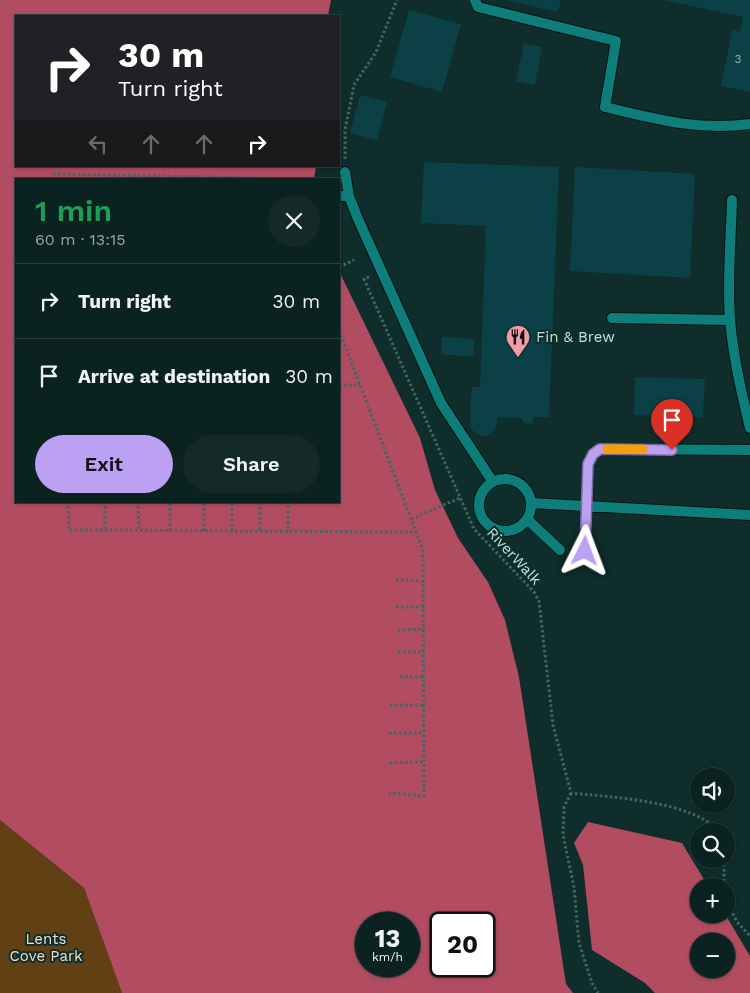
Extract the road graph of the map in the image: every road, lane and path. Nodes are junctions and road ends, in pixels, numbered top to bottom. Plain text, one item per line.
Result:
1 (397, 0) edge
2 (475, 0) edge
3 (750, 124) edge
4 (345, 172) joint
5 (52, 174) dead end
6 (251, 178) edge
7 (344, 196) edge
8 (732, 200) dead end
9 (354, 260) dead end
10 (340, 267) edge
11 (382, 271) junction
12 (612, 318) dead end
13 (730, 320) junction
14 (340, 333) edge
15 (340, 385) edge
16 (360, 385) junction
17 (750, 428) edge
18 (750, 450) edge
19 (493, 482) junction
20 (460, 498) junction
21 (68, 503) edge
22 (105, 503) edge
23 (138, 503) edge
24 (170, 503) edge
25 (204, 503) edge
26 (232, 503) edge
27 (260, 503) edge
28 (288, 503) edge
29 (531, 503) junction
30 (587, 507) junction
31 (750, 515) edge
32 (411, 519) junction
33 (527, 519) junction
34 (105, 530) junction
35 (139, 531) junction
36 (170, 531) junction
37 (204, 531) junction
38 (232, 532) junction
39 (260, 532) junction
40 (288, 532) junction
41 (417, 532) junction
42 (560, 550) dead end
43 (585, 551) dead end
44 (396, 580) dead end
45 (424, 581) junction
46 (396, 607) dead end
47 (424, 607) junction
48 (424, 629) junction
49 (398, 630) dead end
50 (398, 652) dead end
51 (424, 652) junction
52 (400, 677) dead end
53 (424, 677) junction
54 (390, 705) dead end
55 (424, 705) junction
56 (389, 733) dead end
57 (424, 733) junction
58 (424, 762) junction
59 (390, 763) dead end
60 (389, 793) dead end
61 (571, 793) junction
62 (712, 823) edge
63 (735, 918) edge
64 (750, 936) edge
65 (598, 993) edge

1 - 4 path
2 - 3 lane
4 - 7 lane
5 - 6 path
7 - 11 lane
8 - 13 lane
9 - 10 path
11 - 19 lane
11 - 20 path, RiverWalk
12 - 13 lane
13 - 17 lane
14 - 16 path
15 - 16 path
16 - 32 path
18 - 30 lane
19 - 29 lane
19 - 33 lane
20 - 32 path
20 - 61 path, RiverWalk
21 - 34 path
22 - 34 path
23 - 35 path
24 - 36 path
25 - 37 path
26 - 38 path
27 - 39 path
28 - 40 path
29 - 30 lane
29 - 33 lane
30 - 31 lane
30 - 43 lane
32 - 41 path
33 - 42 lane
34 - 35 path
35 - 36 path
36 - 37 path
37 - 38 path
38 - 39 path
39 - 40 path
40 - 41 path
41 - 45 path
44 - 45 path
45 - 47 path
46 - 47 path
47 - 48 path
48 - 49 path
48 - 51 path
50 - 51 path
51 - 53 path
52 - 53 path
53 - 55 path
54 - 55 path
55 - 57 path
56 - 57 path
57 - 58 path
58 - 59 path
58 - 60 path
61 - 62 path
61 - 65 path
63 - 64 path

